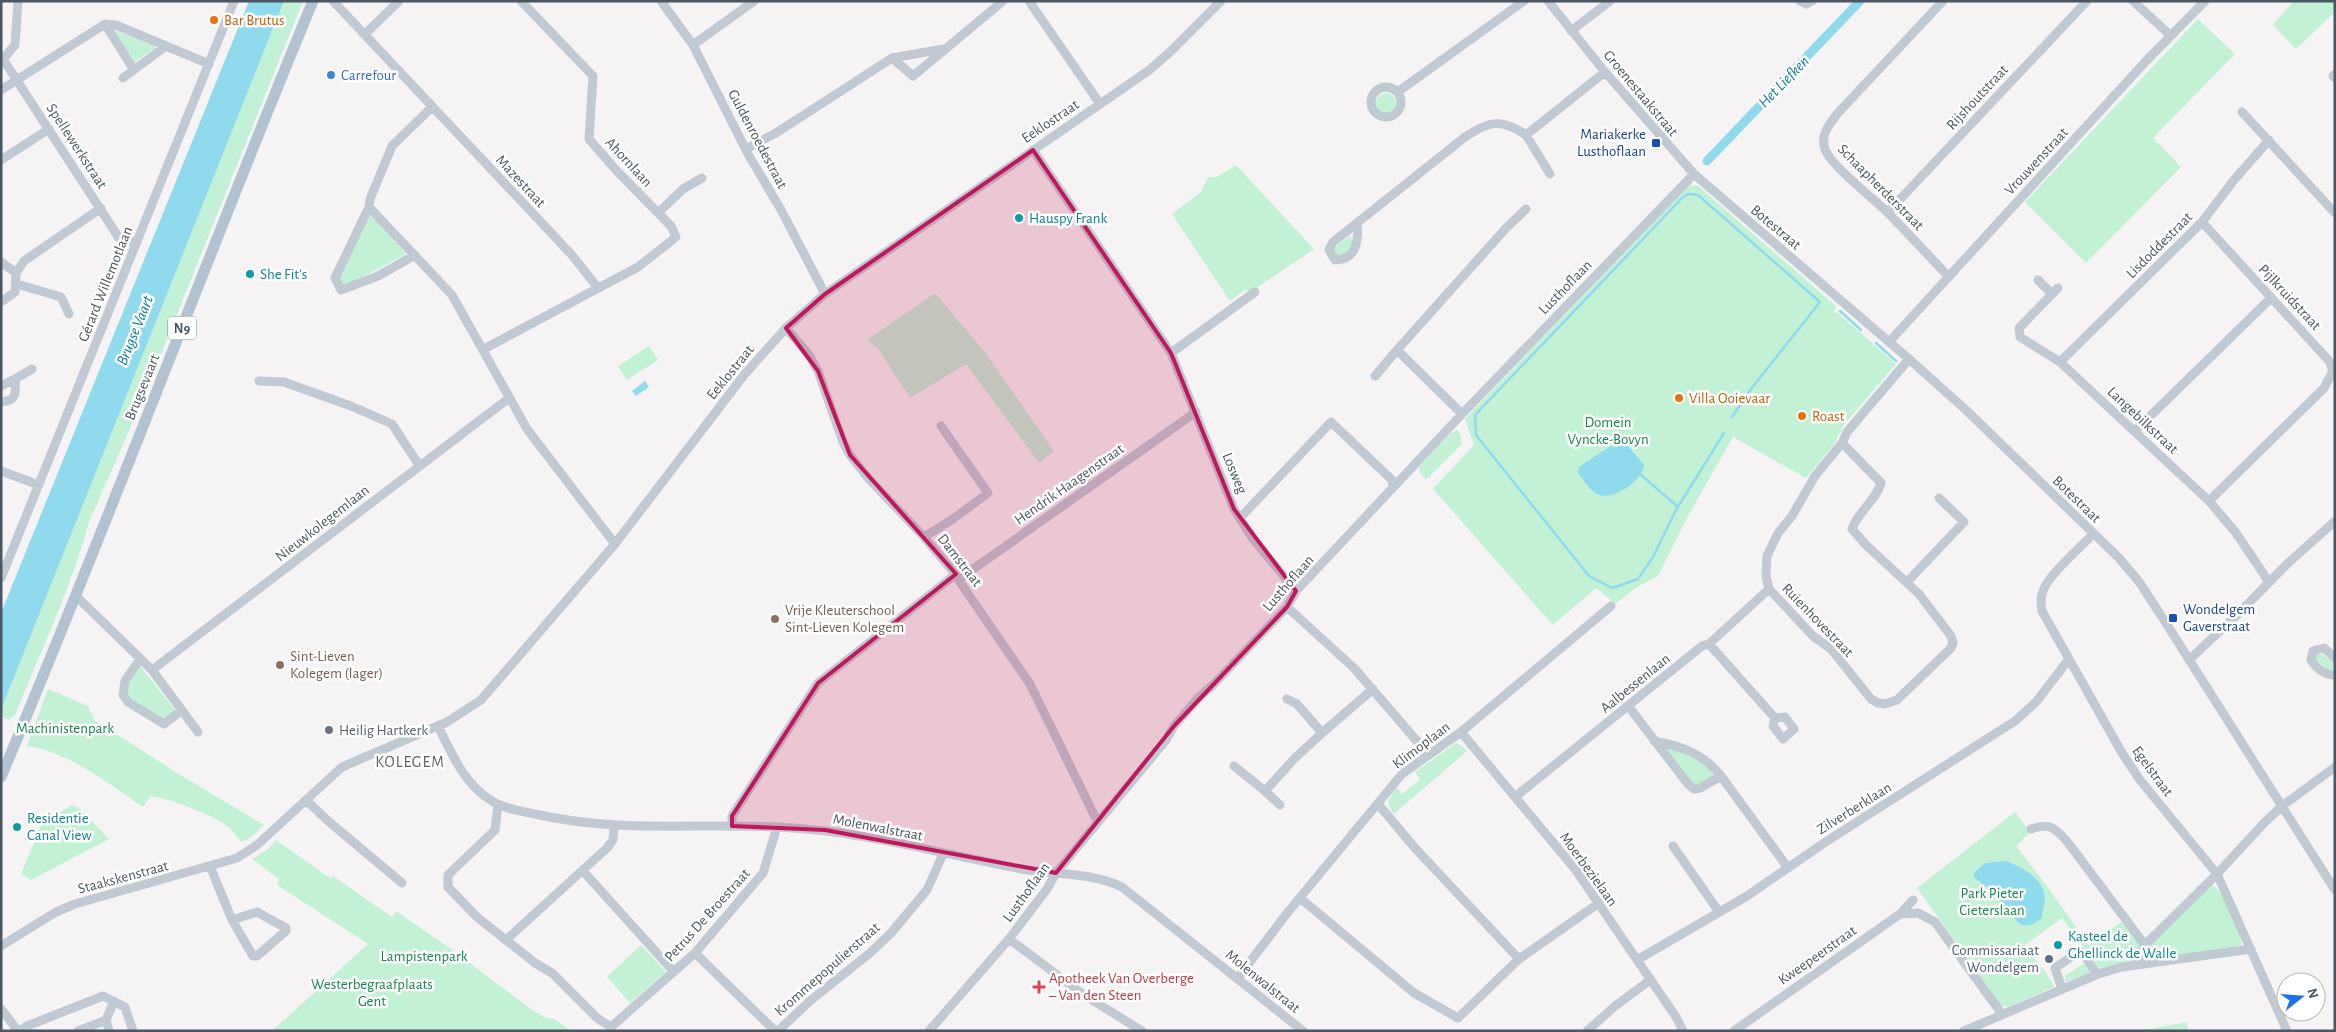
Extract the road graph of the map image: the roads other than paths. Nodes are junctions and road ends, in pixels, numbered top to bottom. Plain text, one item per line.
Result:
1 (18, 1) edge
2 (234, 1) edge
3 (314, 1) edge
4 (333, 1) edge
5 (399, 1) edge
6 (521, 1) edge
7 (661, 1) edge
8 (754, 1) edge
9 (1003, 1) edge
10 (1028, 1) edge
11 (1221, 1) edge
12 (1524, 1) edge
13 (1548, 1) edge
14 (1610, 1) edge
15 (1800, 1) edge
16 (1812, 1) edge
17 (1943, 1) edge
18 (2087, 1) edge
19 (2133, 1) edge
20 (2205, 1) edge
21 (104, 24) junction
22 (1571, 31) junction
23 (365, 34) junction
24 (2171, 36) junction
25 (166, 46) junction
26 (693, 46) junction
27 (943, 49) junction
28 (2, 57) edge
29 (892, 58) junction
30 (209, 64) junction
31 (134, 70) junction
32 (1605, 72) junction
33 (2335, 74) edge
34 (123, 78) dead end
35 (2335, 78) edge
36 (18, 80) junction
37 (1, 90) edge
38 (1399, 92) dead end
39 (1100, 104) junction
40 (432, 107) junction
41 (2242, 112) dead end
42 (49, 129) junction
43 (1526, 135) junction
44 (2269, 140) junction
45 (1033, 150) junction
46 (747, 151) junction
47 (1, 160) edge
48 (1550, 174) dead end
49 (1694, 174) junction
50 (702, 178) dead end
51 (1720, 197) joint
52 (369, 207) junction
53 (101, 208) junction
54 (1526, 209) dead end
55 (658, 212) junction
56 (1888, 212) junction
57 (2335, 213) edge
58 (2202, 222) junction
59 (1357, 224) dead end
60 (136, 243) junction
61 (415, 255) junction
62 (1, 262) edge
63 (16, 273) junction
64 (1949, 276) junction
65 (2038, 280) dead end
66 (17, 284) junction
67 (598, 288) junction
68 (1255, 292) dead end
69 (825, 294) junction
70 (2272, 298) junction
71 (1, 302) edge
72 (70, 314) dead end
73 (786, 328) junction
74 (1889, 342) junction
75 (484, 349) junction
76 (1397, 350) junction
77 (1171, 353) junction
78 (1909, 359) junction
79 (2060, 362) junction
80 (32, 370) dead end
81 (1375, 376) dead end
82 (15, 379) junction
83 (260, 381) dead end
84 (1, 386) edge
85 (509, 398) junction
86 (1, 402) edge
87 (1196, 412) junction
88 (1462, 414) junction
89 (941, 426) dead end
90 (2136, 430) junction
91 (1842, 443) junction
92 (419, 464) junction
93 (1, 472) edge
94 (39, 485) junction
95 (1393, 487) junction
96 (1939, 498) dead end
97 (2209, 501) junction
98 (1240, 518) junction
99 (2335, 521) edge
100 (1964, 522) junction
101 (1971, 528) dead end
102 (2093, 534) junction
103 (924, 537) junction
104 (615, 544) junction
105 (957, 577) junction
106 (1, 578) edge
107 (1907, 582) junction
108 (2269, 582) junction
109 (1769, 589) junction
110 (1296, 591) junction
111 (76, 596) junction
112 (1611, 606) dead end
113 (1287, 607) junction
114 (1709, 644) junction
115 (2335, 658) edge
116 (140, 659) junction
117 (2069, 660) junction
118 (2189, 660) junction
119 (152, 670) junction
120 (2335, 675) edge
121 (1373, 689) junction
122 (1287, 699) dead end
123 (1629, 707) junction
124 (181, 711) junction
125 (1775, 718) dead end
126 (438, 726) junction
127 (198, 732) dead end
128 (1462, 732) junction
129 (1322, 733) junction
130 (1654, 742) junction
131 (1428, 754) junction
132 (1234, 766) dead end
133 (2335, 767) edge
134 (1721, 776) junction
135 (1, 777) edge
136 (1265, 791) junction
137 (1515, 796) junction
138 (306, 800) junction
139 (498, 804) junction
140 (1378, 804) junction
141 (1280, 805) dead end
142 (2282, 806) junction
143 (1098, 821) junction
144 (614, 826) junction
145 (732, 826) junction
146 (777, 827) junction
147 (2031, 829) dead end
148 (257, 845) joint
149 (1673, 846) dead end
150 (943, 854) junction
151 (210, 866) junction
152 (1788, 868) junction
153 (583, 871) junction
154 (1056, 873) junction
155 (2216, 874) junction
156 (402, 883) dead end
157 (2335, 890) edge
158 (1300, 898) junction
159 (1913, 900) dead end
160 (1599, 903) junction
161 (1719, 912) junction
162 (1900, 914) junction
163 (232, 920) junction
164 (1009, 939) junction
165 (506, 940) junction
166 (2145, 945) junction
167 (1, 946) edge
168 (2251, 949) junction
169 (695, 952) junction
170 (1519, 959) junction
171 (1637, 960) junction
172 (2136, 964) junction
173 (674, 972) junction
174 (2098, 974) junction
175 (1238, 979) junction
176 (1650, 980) junction
177 (2062, 989) junction
178 (114, 1001) junction
179 (1, 1009) edge
180 (2002, 1014) junction
181 (106, 1020) junction
182 (612, 1029) edge
183 (933, 1029) edge
184 (19, 1031) edge
185 (78, 1031) edge
186 (109, 1031) edge
187 (133, 1031) edge
188 (777, 1031) edge
189 (1142, 1031) edge
190 (1303, 1031) edge
191 (1587, 1031) edge
192 (1683, 1031) edge
193 (1734, 1031) edge
194 (1964, 1031) edge
195 (2287, 1031) edge

1 - 28 street
2 - 30 street, Gérard Willemotlaan
3 - 111 main road, Brugsevaart / N9
4 - 23 street, Mazestraat
5 - 23 street
6 - 55 street, Ahornlaan
7 - 26 street, Guldenroedestraat
8 - 26 street
9 - 27 street
10 - 39 street
11 - 39 street, Eeklostraat
12 - 38 street
13 - 22 street, Groenestaakstraat
14 - 22 street
15 - 16 street
17 - 56 street, Schaapherderstraat
18 - 56 street, Rijshoutstraat
19 - 24 street
20 - 24 street, Vrouwenstraat
21 - 25 street
21 - 31 street
21 - 36 street
22 - 32 street, Groenestaakstraat
23 - 40 street, Mazestraat
24 - 64 street, Vrouwenstraat
25 - 30 street
25 - 31 street
26 - 46 street, Guldenroedestraat
27 - 29 street
27 - 29 street
28 - 36 street, Spellewerkstraat
29 - 46 street
30 - 60 street, Gérard Willemotlaan
31 - 34 street
32 - 43 street
32 - 49 street, Groenestaakstraat
33 - 35 street
36 - 37 street
36 - 42 street, Spellewerkstraat
39 - 45 street, Eeklostraat
40 - 52 street
40 - 67 street, Mazestraat
41 - 44 street
42 - 47 street
42 - 53 street, Spellewerkstraat
43 - 48 street
43 - 59 street
44 - 57 street
44 - 58 street, Lisdoddestraat
45 - 69 street, Eeklostraat
45 - 77 street, Losweg
46 - 69 street, Guldenroedestraat
49 - 51 street, Groenestaakstraat
49 - 88 street, Lusthoflaan
50 - 55 street
51 - 74 street, Botestraat
52 - 61 street
52 - 61 street
53 - 60 street, Spellewerkstraat
53 - 63 street
54 - 76 street
55 - 67 street, Ahornlaan
56 - 64 street, Schaapherderstraat
58 - 70 street, Pijlkruidstraat
58 - 79 street, Lisdoddestraat
60 - 94 street, Gérard Willemotlaan
61 - 75 street
62 - 63 street
63 - 66 street
64 - 74 street, Vrouwenstraat
65 - 79 street, Langebilkstraat
66 - 71 street
66 - 72 street
67 - 75 street
68 - 77 street
69 - 73 street, Eeklostraat
70 - 90 street
70 - 97 street, Pijlkruidstraat
73 - 103 street, Damstraat
73 - 104 street, Eeklostraat
74 - 78 street, Botestraat
75 - 85 street
76 - 81 street
76 - 88 street
77 - 87 street, Losweg
78 - 91 street, Ruienhovestraat
78 - 102 street, Botestraat
79 - 90 street, Langebilkstraat
80 - 82 street
82 - 84 street
82 - 86 street
83 - 92 street
85 - 92 street, Nieuwkolegemlaan
85 - 104 street
87 - 98 street, Losweg
87 - 105 street, Hendrik Haagenstraat
88 - 95 street, Lusthoflaan
89 - 103 street
90 - 97 street, Langebilkstraat
91 - 107 street, Ruienhovestraat
91 - 109 street, Ruienhovestraat
92 - 119 street, Nieuwkolegemlaan
93 - 94 street
94 - 106 street, Gérard Willemotlaan
95 - 98 street
95 - 110 street, Lusthoflaan
96 - 100 street
97 - 108 street, Langebilkstraat
98 - 110 street, Losweg
99 - 108 street
100 - 101 street
100 - 107 street
102 - 117 street, Egelstraat
102 - 118 street, Botestraat
103 - 105 street, Damstraat
104 - 126 street, Eeklostraat
105 - 143 street, Damstraat
105 - 145 street, Hendrik Haagenstraat
107 - 109 street, Ruienhovestraat
108 - 118 street
109 - 114 street, Aalbessenlaan
110 - 113 street, Lusthoflaan
111 - 116 street
111 - 135 main road, Brugsevaart / N9
112 - 128 street, Klimoplaan
113 - 121 street
113 - 143 street, Lusthoflaan
114 - 123 street, Aalbessenlaan
114 - 125 street
115 - 120 street
116 - 119 street
116 - 124 street
117 - 152 street, Zilverberklaan
117 - 155 street, Egelstraat
118 - 142 street, Botestraat
119 - 124 street
121 - 129 street
121 - 131 street
122 - 129 street
123 - 130 street
123 - 137 street, Aalbessenlaan
124 - 127 street
126 - 138 street, Eeklostraat
126 - 139 street, Molenwalstraat
128 - 131 street, Klimoplaan
128 - 137 street, Moerbezielaan
129 - 136 street
130 - 134 street
130 - 134 street
131 - 140 street, Klimoplaan
132 - 136 street
133 - 142 street
134 - 152 street
136 - 141 street
137 - 160 street, Moerbezielaan
138 - 148 street, Eeklostraat
138 - 156 street
139 - 144 street, Molenwalstraat
139 - 165 street
140 - 158 street, Klimoplaan
140 - 170 street
142 - 155 street
142 - 157 street, Botestraat
143 - 154 street, Lusthoflaan
144 - 145 street, Molenwalstraat
144 - 153 street
145 - 146 street, Molenwalstraat
146 - 150 street, Molenwalstraat
146 - 169 street, Petrus De Broestraat
147 - 166 street
148 - 151 street, Staakskenstraat
149 - 161 street
150 - 154 street, Molenwalstraat
150 - 188 street, Krommepopulierstraat
151 - 163 street
151 - 167 street, Staakskenstraat
152 - 161 street, Zilverberklaan
153 - 165 street
153 - 173 street
154 - 164 street, Lusthoflaan
154 - 175 street, Molenwalstraat
155 - 166 street
155 - 168 street, Egelstraat
158 - 170 street
158 - 175 street, Klimoplaan
159 - 162 street, Kweepeerstraat
160 - 170 street
160 - 171 street, Moerbezielaan
161 - 171 street, Zilverberklaan
162 - 180 street
162 - 193 street, Kweepeerstraat
163 - 163 street
164 - 183 street, Lusthoflaan
164 - 189 street
165 - 182 street
166 - 172 street
168 - 172 street
168 - 195 street, Egelstraat
169 - 173 street, Petrus De Broestraat
169 - 188 street
171 - 176 street, Moerbezielaan
172 - 174 street
173 - 182 street, Petrus De Broestraat
174 - 177 street
174 - 177 street
175 - 190 street, Molenwalstraat
176 - 191 street
176 - 192 street, Moerbezielaan
177 - 180 street
178 - 181 street
178 - 184 street
178 - 187 street
179 - 184 street
180 - 194 street
181 - 185 street
181 - 186 street

